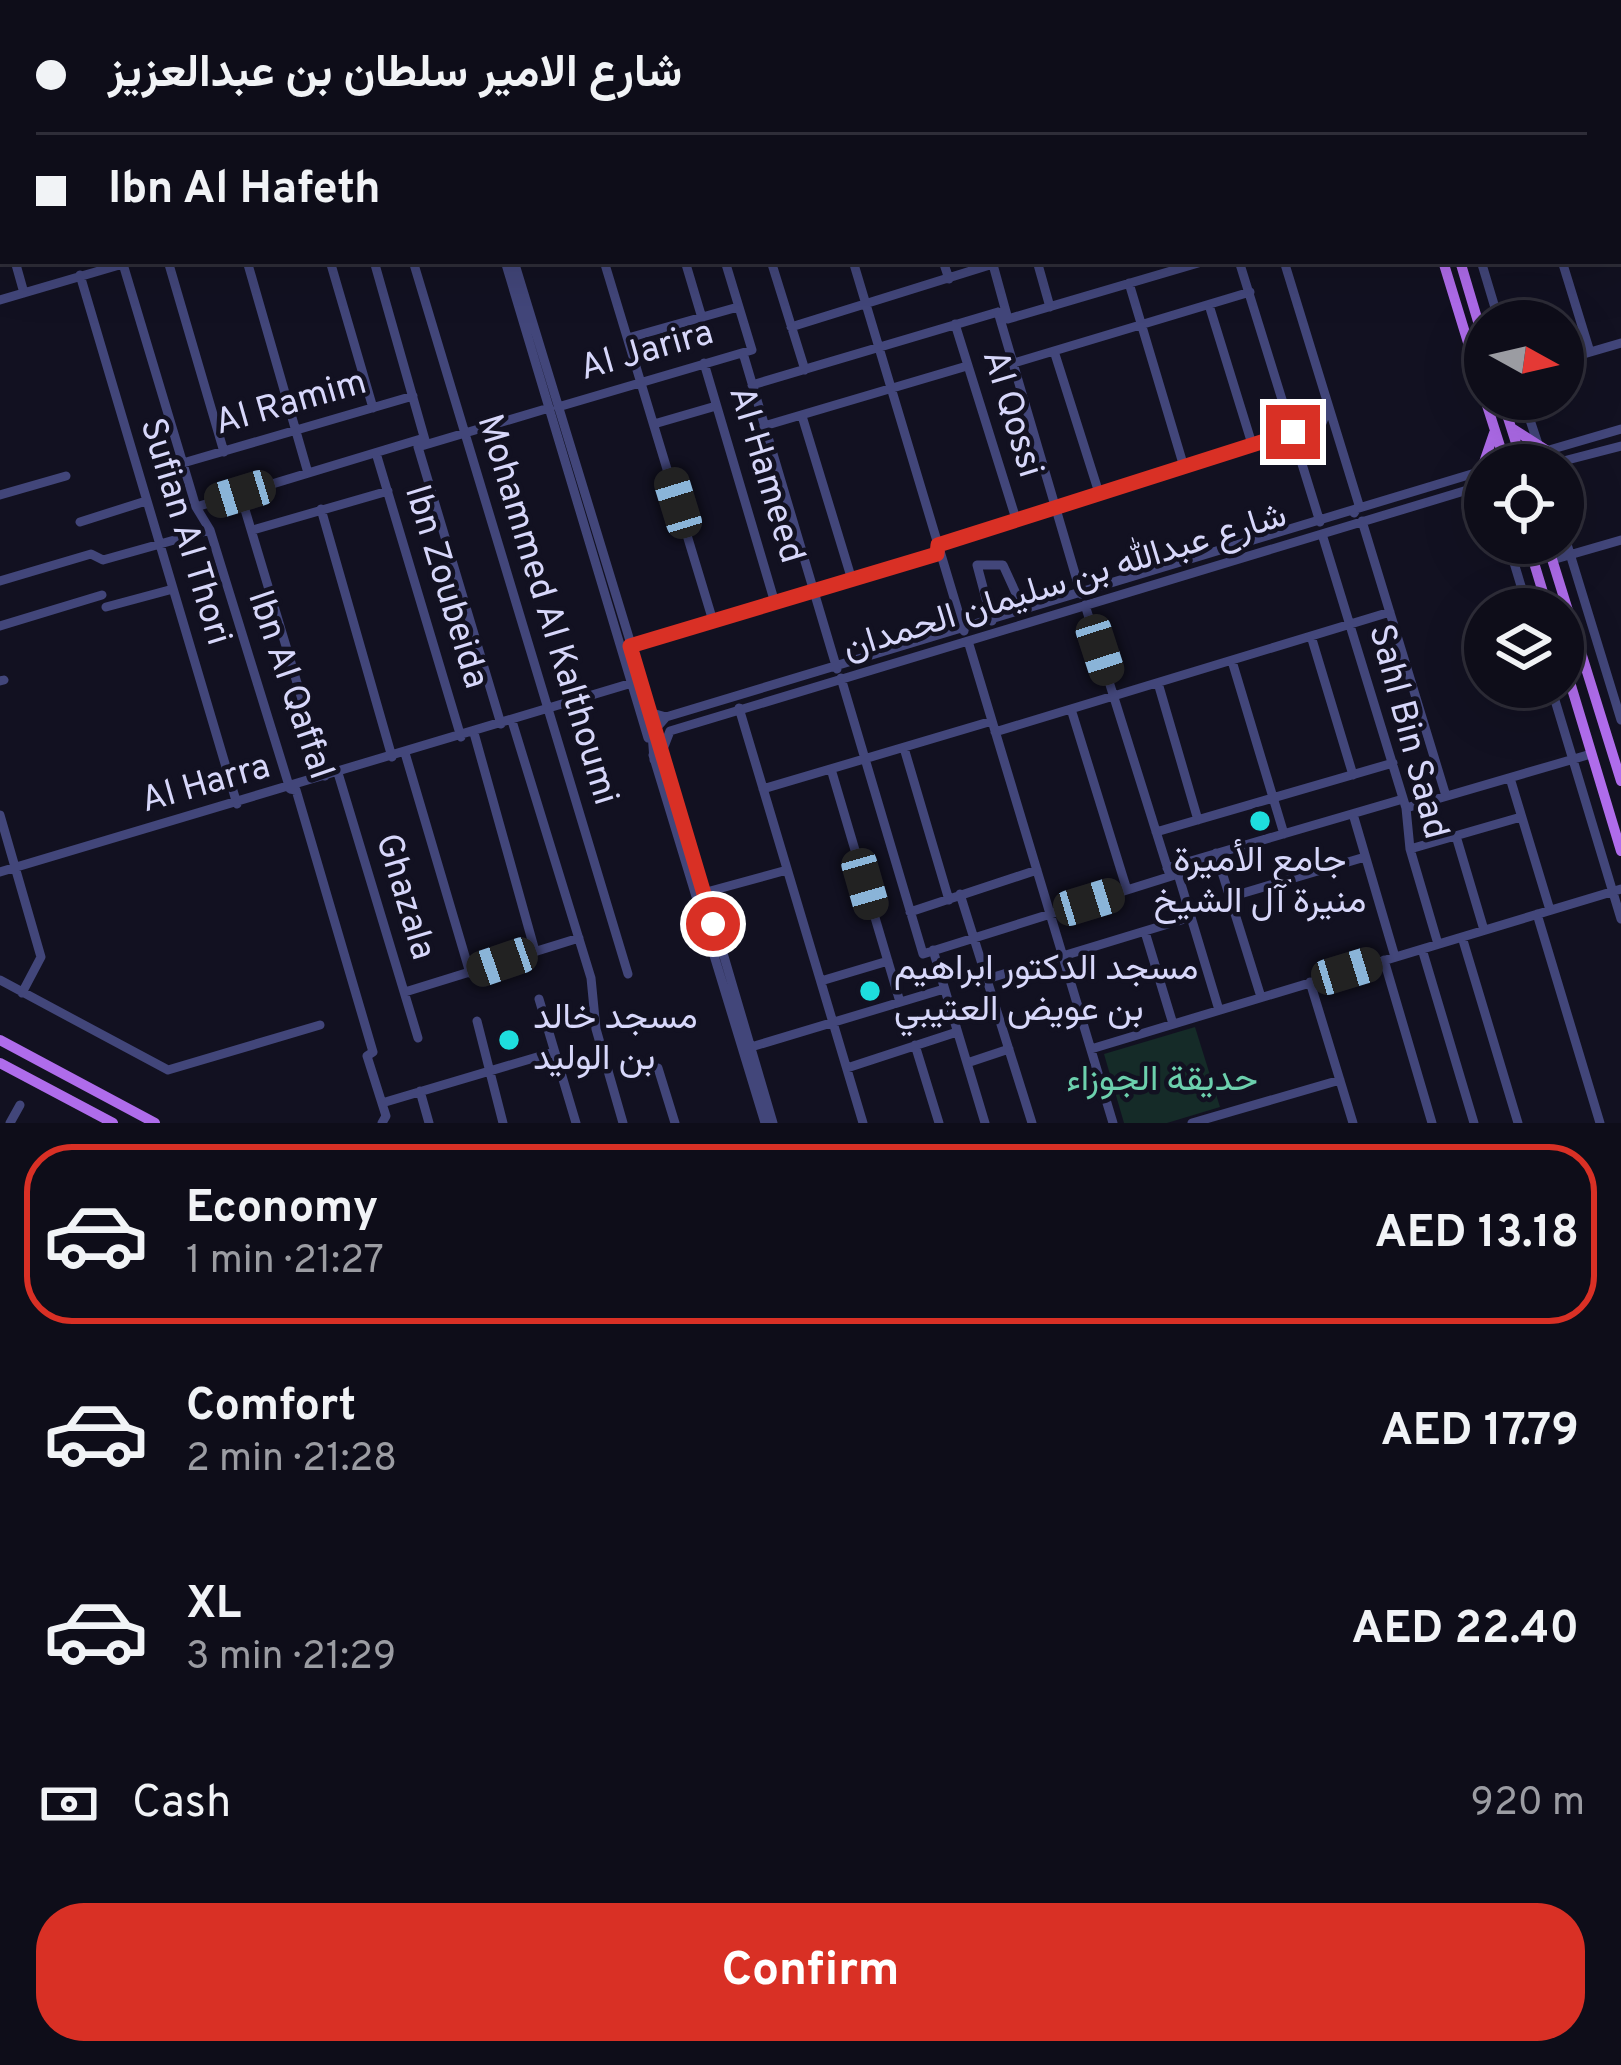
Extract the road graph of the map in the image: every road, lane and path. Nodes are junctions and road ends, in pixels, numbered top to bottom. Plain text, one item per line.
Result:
1 (16, 264) edge
2 (118, 264) edge
3 (130, 264) edge
4 (169, 264) edge
5 (248, 264) edge
6 (331, 264) edge
7 (375, 264) edge
8 (414, 264) edge
9 (510, 264) edge
10 (605, 264) edge
11 (686, 264) edge
12 (726, 264) edge
13 (771, 264) edge
14 (854, 264) edge
15 (945, 264) edge
16 (990, 264) edge
17 (993, 264) edge
18 (1040, 264) edge
19 (1188, 264) edge
20 (1240, 264) edge
21 (1285, 264) edge
22 (1443, 264) edge
23 (1461, 264) edge
24 (1482, 264) edge
25 (1563, 264) edge
26 (85, 270) edge
27 (949, 279) junction
28 (1129, 284) junction
29 (1250, 292) junction
30 (24, 293) junction
31 (0, 300) edge
32 (1472, 300) edge
33 (1493, 300) edge
34 (865, 304) junction
35 (1209, 305) junction
36 (738, 307) junction
37 (1050, 307) junction
38 (1003, 316) junction
39 (702, 318) junction
40 (955, 324) junction
41 (1141, 324) junction
42 (791, 327) junction
43 (1464, 332) edge
44 (628, 338) junction
45 (1621, 344) edge
46 (878, 347) junction
47 (747, 351) junction
48 (1054, 351) junction
49 (1590, 352) junction
50 (1584, 354) edge
51 (704, 363) junction
52 (1013, 363) junction
53 (967, 366) junction
54 (805, 370) junction
55 (641, 381) junction
56 (752, 385) junction
57 (888, 388) junction
58 (413, 396) junction
59 (716, 406) junction
60 (554, 408) junction
61 (373, 409) junction
62 (1328, 409) junction
63 (802, 416) junction
64 (1492, 420) edge
65 (1509, 420) edge
66 (654, 424) junction
67 (764, 426) junction
68 (1511, 427) junction
69 (1621, 429) edge
70 (1495, 430) junction
71 (295, 431) junction
72 (1293, 432) junction
73 (464, 434) junction
74 (423, 443) junction
75 (1252, 444) junction
76 (1491, 444) edge
77 (1498, 444) edge
78 (1516, 444) edge
79 (1534, 444) edge
80 (1565, 444) edge
81 (1621, 446) edge
82 (224, 452) junction
83 (376, 453) junction
84 (1584, 456) edge
85 (183, 463) junction
86 (1184, 466) junction
87 (308, 472) junction
88 (66, 476) dead end
89 (1464, 477) edge
90 (388, 490) junction
91 (1464, 491) edge
92 (1100, 493) junction
93 (240, 494) junction
94 (0, 495) edge
95 (146, 501) junction
96 (196, 507) junction
97 (1056, 508) junction
98 (321, 509) junction
99 (1358, 517) junction
100 (1016, 519) junction
101 (80, 522) dead end
102 (1321, 528) junction
103 (210, 530) junction
104 (253, 530) junction
105 (1621, 540) edge
106 (160, 545) junction
107 (938, 549) junction
108 (1584, 551) edge
109 (1553, 564) edge
110 (1573, 564) edge
111 (852, 580) junction
112 (0, 581) edge
113 (173, 589) junction
114 (814, 591) junction
115 (103, 595) dead end
116 (1083, 599) junction
117 (775, 603) junction
118 (106, 607) dead end
119 (1024, 611) junction
120 (1390, 612) junction
121 (713, 621) junction
122 (992, 621) junction
123 (1351, 624) junction
124 (0, 626) edge
125 (966, 636) junction
126 (1311, 636) junction
127 (630, 646) junction
128 (1232, 661) junction
129 (839, 674) junction
130 (632, 683) junction
131 (1158, 683) junction
132 (1114, 695) junction
133 (548, 708) junction
134 (739, 708) junction
135 (1558, 708) edge
136 (1577, 708) edge
137 (1071, 709) junction
138 (666, 717) junction
139 (1621, 719) edge
140 (506, 722) junction
141 (652, 723) junction
142 (994, 726) junction
143 (674, 728) junction
144 (474, 733) junction
145 (461, 737) junction
146 (664, 744) junction
147 (904, 748) junction
148 (405, 753) junction
149 (1591, 754) junction
150 (392, 757) junction
151 (863, 759) junction
152 (1574, 760) junction
153 (1393, 763) junction
154 (831, 769) junction
155 (338, 773) junction
156 (1352, 775) junction
157 (325, 776) junction
158 (1510, 778) junction
159 (1621, 781) edge
160 (763, 788) junction
161 (290, 789) junction
162 (1446, 796) junction
163 (1274, 798) junction
164 (238, 804) junction
165 (1404, 804) junction
166 (1352, 814) junction
167 (0, 815) edge
168 (1521, 817) junction
169 (1198, 820) junction
170 (1156, 832) junction
171 (1285, 834) junction
172 (1456, 836) junction
173 (1410, 849) junction
174 (1621, 851) edge
175 (1216, 854) junction
176 (1365, 856) junction
177 (16, 868) junction
178 (788, 870) junction
179 (1037, 870) junction
180 (0, 872) edge
181 (1172, 872) junction
182 (1127, 890) junction
183 (1617, 890) edge
184 (703, 893) junction
185 (960, 894) junction
186 (1230, 898) junction
187 (949, 900) junction
188 (1550, 910) junction
189 (910, 912) junction
190 (1050, 914) junction
191 (1537, 914) junction
192 (1191, 916) junction
193 (1621, 919) edge
194 (1484, 930) junction
195 (1144, 932) junction
196 (1462, 937) junction
197 (579, 938) junction
198 (974, 938) junction
199 (1438, 944) junction
200 (1422, 949) junction
201 (535, 951) junction
202 (928, 952) junction
203 (1063, 956) junction
204 (1389, 959) junction
205 (888, 962) junction
206 (470, 973) junction
207 (628, 974) dead end
208 (0, 980) edge
209 (987, 980) junction
210 (821, 981) junction
211 (1310, 982) junction
212 (944, 989) junction
213 (405, 992) junction
214 (22, 993) junction
215 (1261, 997) junction
216 (539, 999) dead end
217 (900, 1002) junction
218 (1219, 1010) junction
219 (477, 1022) dead end
220 (833, 1023) junction
221 (320, 1024) dead end
222 (1173, 1024) junction
223 (957, 1032) junction
224 (418, 1038) dead end
225 (0, 1040) edge
226 (915, 1045) junction
227 (751, 1047) junction
228 (1009, 1049) junction
229 (1091, 1049) junction
230 (554, 1052) junction
231 (967, 1063) junction
232 (0, 1064) edge
233 (658, 1068) dead end
234 (847, 1068) junction
235 (489, 1071) junction
236 (1340, 1080) junction
237 (420, 1091) junction
238 (382, 1103) junction
239 (20, 1106) dead end
240 (1599, 1120) edge
241 (10, 1123) edge
242 (113, 1123) edge
243 (155, 1123) edge
244 (382, 1123) edge
245 (429, 1123) edge
246 (503, 1123) edge
247 (576, 1123) edge
248 (623, 1123) edge
249 (675, 1123) edge
250 (769, 1123) edge
251 (863, 1123) edge
252 (939, 1123) edge
253 (985, 1123) edge
254 (1032, 1123) edge
255 (1113, 1123) edge
256 (1194, 1123) edge
257 (1353, 1123) edge
258 (1432, 1123) edge
259 (1474, 1123) edge
260 (1518, 1123) edge
261 (1582, 1123) edge

1 - 30 street
2 - 26 street
3 - 85 street, Ibn Al Qaffal
4 - 82 street
5 - 71 street
6 - 61 street
7 - 58 street
8 - 73 street, Mohammed Al Kalthoumi
9 - 60 street
10 - 44 street
11 - 39 street
12 - 36 street
13 - 42 street
14 - 34 street
15 - 27 street
16 - 27 street
17 - 38 street
18 - 37 street
19 - 28 street
20 - 29 street, Sahl Bin Saad
21 - 62 street
22 - 43 main road
23 - 32 main road
24 - 33 street
25 - 49 street
26 - 30 street
26 - 95 street, Sufian Al Thori
27 - 34 street
28 - 37 street
28 - 41 street
29 - 35 street
29 - 72 street, Sahl Bin Saad
30 - 31 street
34 - 42 street
34 - 46 street
35 - 41 street
35 - 75 street
36 - 39 street
36 - 47 street
37 - 38 street
38 - 40 street
38 - 52 street
39 - 44 street
40 - 46 street
40 - 53 street, Al Qossi
41 - 48 street
41 - 86 street
42 - 54 street
44 - 55 street
45 - 49 street
46 - 54 street
46 - 57 street
47 - 51 street, Al Jarira
47 - 56 street
48 - 52 street
48 - 92 street
49 - 50 street
51 - 55 street, Al Jarira
51 - 59 street, Al-Hameed
52 - 97 street
53 - 57 street
53 - 100 street, Al Qossi
54 - 56 street
55 - 60 street, Al Jarira
55 - 66 street
56 - 67 street
57 - 63 street
57 - 107 street
58 - 61 street, Al Ramim
58 - 74 street
59 - 66 street
59 - 117 street, Al-Hameed
60 - 73 street, Al Jarira
60 - 127 street
60 - 130 street
61 - 71 street, Al Ramim
62 - 72 street
62 - 99 street
63 - 67 street
63 - 111 street
64 - 70 main road
65 - 68 main road
66 - 121 street
67 - 114 street
68 - 78 main road
68 - 79 main road
69 - 80 street
70 - 76 main road
70 - 77 main road
71 - 82 street, Al Ramim
71 - 87 street
72 - 75 street
72 - 102 street, Sahl Bin Saad
73 - 74 street, Al Jarira
73 - 133 street, Mohammed Al Kalthoumi
74 - 83 street, Al Jarira
74 - 140 street
75 - 86 street
81 - 84 street
82 - 85 street, Al Ramim
83 - 87 street, Al Jarira
83 - 90 street, Ibn Zoubeida
85 - 96 street, Ibn Al Qaffal
86 - 92 street
87 - 93 street, Al Jarira
88 - 94 street
89 - 99 street, شارع عبدالله بن سليمان الحمدان
90 - 98 street
90 - 145 street, Ibn Zoubeida
91 - 99 street, شارع عبدالله بن سليمان الحمدان
92 - 97 street
93 - 96 street, Al Jarira
93 - 104 street
95 - 101 street
95 - 106 street, Sufian Al Thori
96 - 103 street, Ibn Al Qaffal
97 - 100 street
97 - 116 street
98 - 104 street
98 - 150 street
99 - 102 street, شارع عبدالله بن سليمان الحمدان
99 - 120 street
100 - 107 street
102 - 116 street, شارع عبدالله بن سليمان الحمدان
102 - 123 street, Sahl Bin Saad
103 - 106 street
103 - 161 street, Ibn Al Qaffal
104 - 157 street
105 - 108 street
106 - 112 street
106 - 113 street, Sufian Al Thori
107 - 111 street
107 - 125 street
109 - 159 main road
110 - 139 street
111 - 114 street
113 - 118 street
113 - 164 street, Sufian Al Thori
114 - 117 street
114 - 129 street
115 - 124 street
116 - 119 street, شارع عبدالله بن سليمان الحمدان
116 - 125 street, شارع عبدالله بن سليمان الحمدان
116 - 132 street
117 - 121 street
119 - 122 street, شارع عبدالله بن سليمان الحمدان
119 - 122 street
120 - 123 street
120 - 162 street
121 - 127 street
122 - 125 street, شارع عبدالله بن سليمان الحمدان
123 - 126 street
123 - 153 street, Sahl Bin Saad
125 - 129 street, شارع عبدالله بن سليمان الحمدان
125 - 142 street
126 - 128 street
126 - 156 street
127 - 141 street
128 - 131 street
128 - 163 street
129 - 134 street, شارع عبدالله بن سليمان الحمدان
129 - 138 street, شارع عبدالله بن سليمان الحمدان
129 - 151 street
130 - 133 street, Al Harra
130 - 141 street
131 - 132 street
131 - 169 street
132 - 137 street
132 - 170 street
133 - 140 street, Al Harra
133 - 207 street, Mohammed Al Kalthoumi
134 - 143 street, شارع عبدالله بن سليمان الحمدان
134 - 160 street
135 - 152 street
136 - 149 main road
137 - 142 street
137 - 182 street
138 - 141 street
138 - 143 street
140 - 144 street, Al Harra
140 - 197 street
141 - 143 street, شارع عبدالله بن سليمان الحمدان
141 - 146 street
141 - 250 street
142 - 147 street
142 - 179 street
143 - 146 street
144 - 145 street, Al Harra
144 - 201 street, Ibn Zoubeida
145 - 148 street, Al Harra
146 - 184 street
147 - 151 street
147 - 187 street
148 - 150 street, Al Harra
148 - 206 street
149 - 152 street
149 - 174 main road
150 - 155 street, Al Harra
151 - 154 street
151 - 189 street
152 - 158 street
152 - 183 street
153 - 156 street
153 - 165 street, Sahl Bin Saad
154 - 160 street
154 - 205 street
155 - 157 street, Al Harra
155 - 213 street, Ghazala
156 - 163 street
157 - 161 street, Al Harra
158 - 162 street
158 - 168 street
160 - 178 street
161 - 164 street, Al Harra
161 - 238 street, Ibn Al Qaffal
162 - 165 street
163 - 169 street
163 - 171 street
164 - 177 street, Al Harra
165 - 166 street
165 - 173 street, Sahl Bin Saad
166 - 171 street
166 - 176 street
167 - 177 street
168 - 172 street
168 - 188 street
169 - 170 street
170 - 181 street
171 - 175 street
172 - 173 street
172 - 194 street
173 - 199 street, Sahl Bin Saad
175 - 181 street
175 - 186 street
176 - 186 street
176 - 204 street
177 - 180 street, Al Harra
177 - 214 street
178 - 184 street
178 - 210 street
179 - 185 street
179 - 190 street
181 - 182 street
181 - 192 street
182 - 190 street
183 - 188 street
183 - 193 street
184 - 227 street
185 - 187 street
185 - 198 street
186 - 215 street
187 - 189 street
188 - 191 street
189 - 202 street
190 - 198 street
190 - 203 street
191 - 194 street
191 - 240 street
192 - 195 street
192 - 218 street
194 - 196 street
195 - 203 street
195 - 222 street
196 - 199 street
196 - 260 street
197 - 201 street
197 - 248 street
198 - 202 street
198 - 209 street
199 - 200 street
200 - 204 street
200 - 259 street
201 - 206 street
202 - 212 street
203 - 209 street
203 - 229 street
204 - 211 street
204 - 258 street
205 - 210 street
205 - 217 street
206 - 213 street
208 - 214 street
209 - 228 street
210 - 220 street
211 - 215 street
211 - 236 street
212 - 217 street
212 - 223 street
213 - 224 street, Ghazala
214 - 221 street
215 - 218 street
216 - 230 street
217 - 220 street
218 - 222 street
219 - 235 street
220 - 227 street
220 - 234 street
222 - 229 street
223 - 226 street
223 - 231 street
225 - 243 main road
226 - 234 street
226 - 252 street
227 - 250 street
228 - 231 street
228 - 254 street
229 - 255 street
230 - 235 street
230 - 247 street
231 - 253 street
232 - 242 main road
233 - 249 street
234 - 251 street
235 - 237 street
235 - 246 street
236 - 256 street
236 - 257 street
237 - 238 street
237 - 245 street
238 - 244 street, Ibn Al Qaffal
239 - 241 street
240 - 261 street

